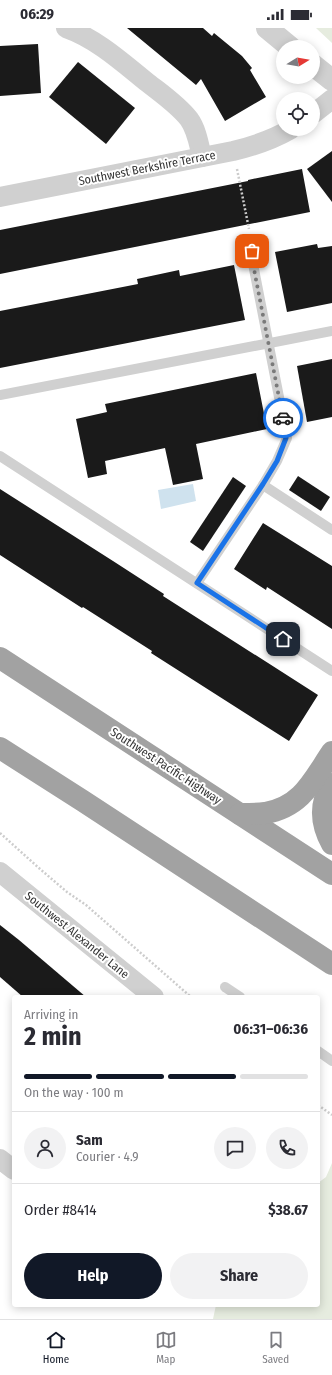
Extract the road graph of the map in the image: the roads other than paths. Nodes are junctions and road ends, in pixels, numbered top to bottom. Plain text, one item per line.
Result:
1 (66, 28) edge
2 (267, 28) edge
3 (282, 40) edge
4 (320, 71) edge
5 (332, 80) edge
6 (332, 99) edge
7 (320, 108) edge
8 (278, 136) edge
9 (202, 157) junction
10 (0, 197) edge
11 (252, 243) road end
12 (332, 331) edge
13 (268, 343) junction
14 (0, 396) edge
15 (0, 456) edge
16 (263, 484) junction
17 (332, 530) edge
18 (197, 583) junction
19 (0, 658) edge
20 (332, 671) edge
21 (0, 748) edge
22 (332, 752) edge
23 (332, 784) edge
24 (240, 814) junction
25 (332, 844) edge
26 (0, 872) edge
27 (332, 874) edge
28 (332, 964) edge
29 (225, 987) dead end
30 (152, 995) edge
31 (237, 995) edge
32 (320, 1052) edge
33 (332, 1061) edge
34 (0, 1159) edge
35 (12, 1168) edge

1 - 9 street
2 - 3 street
4 - 5 street
6 - 7 street
8 - 9 street, Southwest Berkshire Terrace
9 - 10 street, Southwest Berkshire Terrace
11 - 13 lane
12 - 13 lane
13 - 14 lane
13 - 16 lane
15 - 18 lane
16 - 17 lane
16 - 18 lane
18 - 20 lane
19 - 24 highway, Southwest Pacific Highway
21 - 28 highway
22 - 24 highway
23 - 25 highway
24 - 27 highway, Southwest Pacific Highway
26 - 30 street, Southwest Alexander Lane
29 - 31 lane
32 - 33 lane
34 - 35 street

